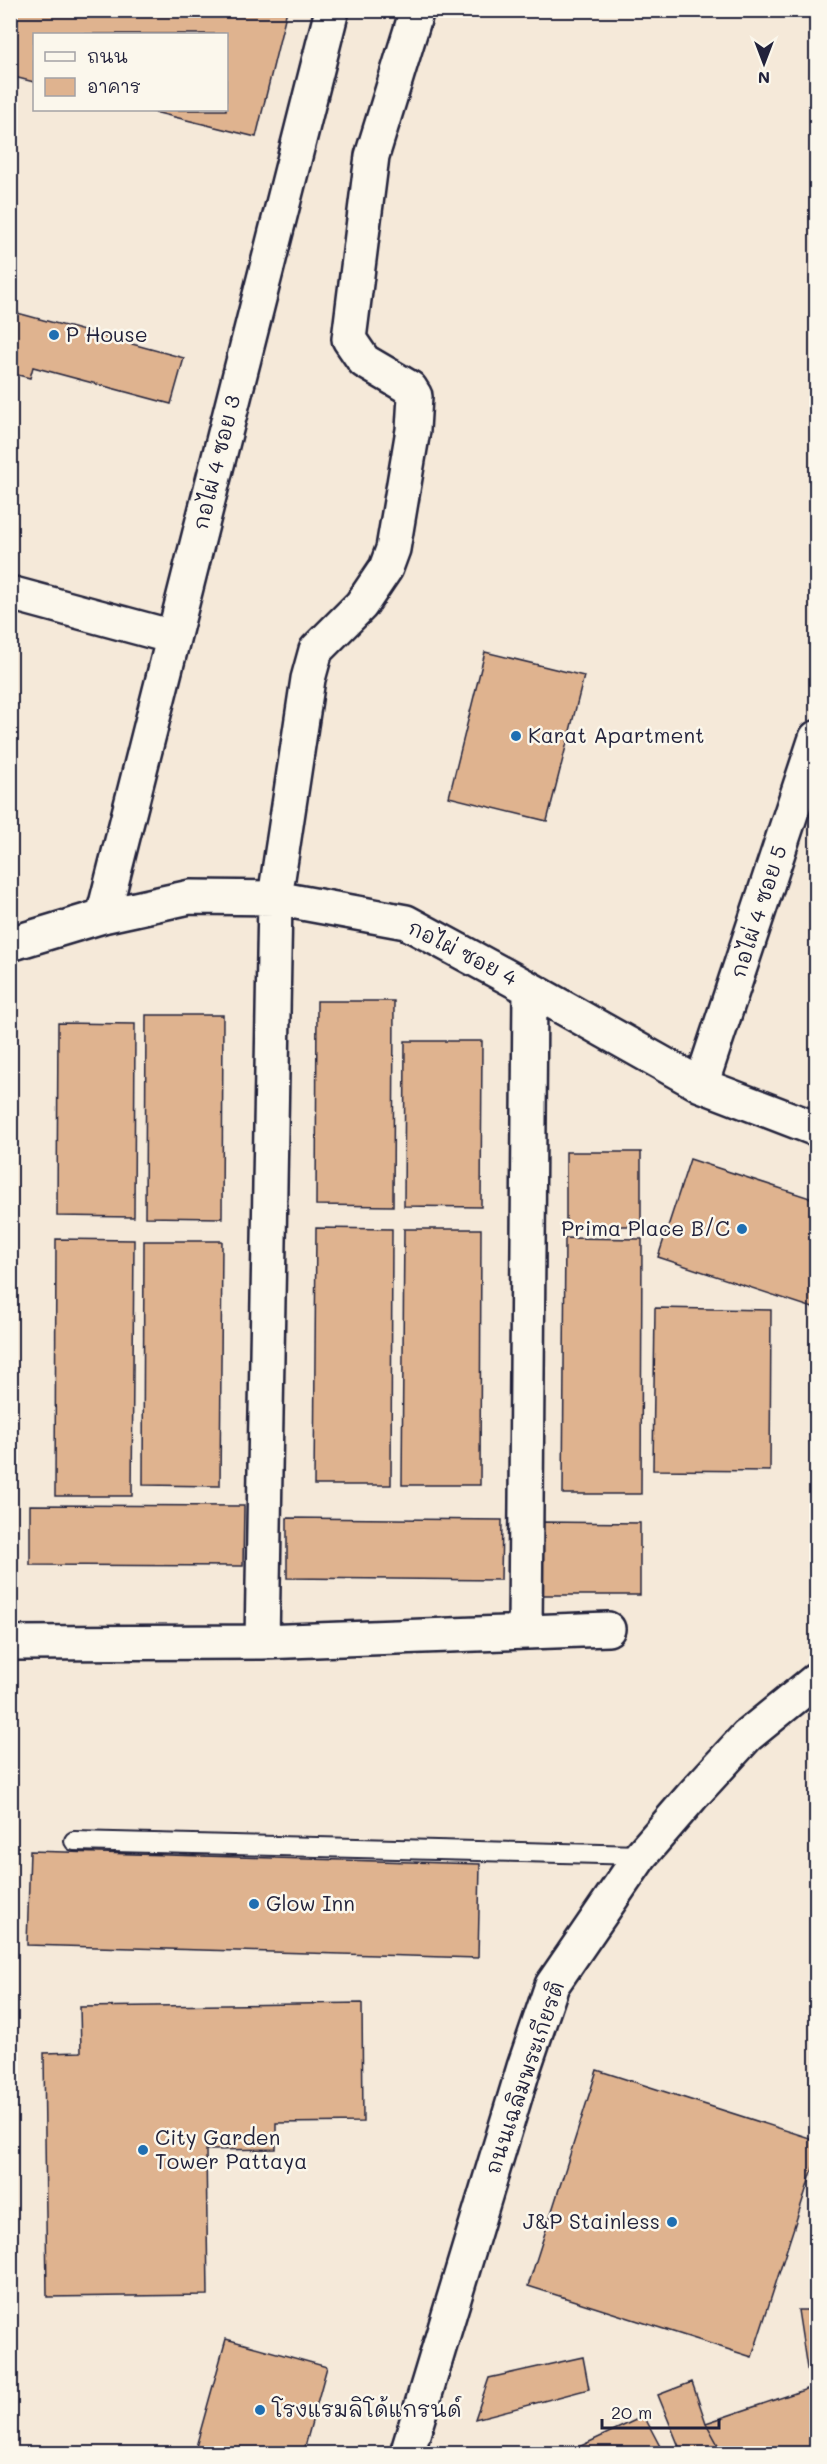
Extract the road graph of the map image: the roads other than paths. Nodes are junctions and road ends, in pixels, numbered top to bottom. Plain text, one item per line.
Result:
1 (332, 10) edge
2 (417, 10) edge
3 (10, 593) edge
4 (173, 637) junction
5 (816, 738) edge
6 (275, 898) junction
7 (103, 916) junction
8 (10, 944) edge
9 (530, 989) junction
10 (701, 1085) junction
11 (816, 1129) edge
12 (608, 1629) dead end
13 (525, 1631) junction
14 (262, 1641) junction
15 (10, 1643) edge
16 (816, 1680) edge
17 (74, 1841) dead end
18 (641, 1855) junction
19 (407, 2454) edge

1 - 4 street, กอไผ่ 4 ซอย 3
2 - 6 street
3 - 4 street
4 - 7 street, กอไผ่ 4 ซอย 3
5 - 10 street, กอไผ่ 4 ซอย 5
6 - 7 street, กอไผ่ ซอย 4
6 - 9 street, กอไผ่ ซอย 4
6 - 14 street
7 - 8 street, กอไผ่ ซอย 4
9 - 10 street, กอไผ่ ซอย 4
9 - 13 street
10 - 11 street, กอไผ่ ซอย 4
12 - 13 street
13 - 14 street
14 - 15 street
16 - 18 street, ถนนเฉลิมพระเกียรติ
17 - 18 lane
18 - 19 street, ถนนเฉลิมพระเกียรติ

